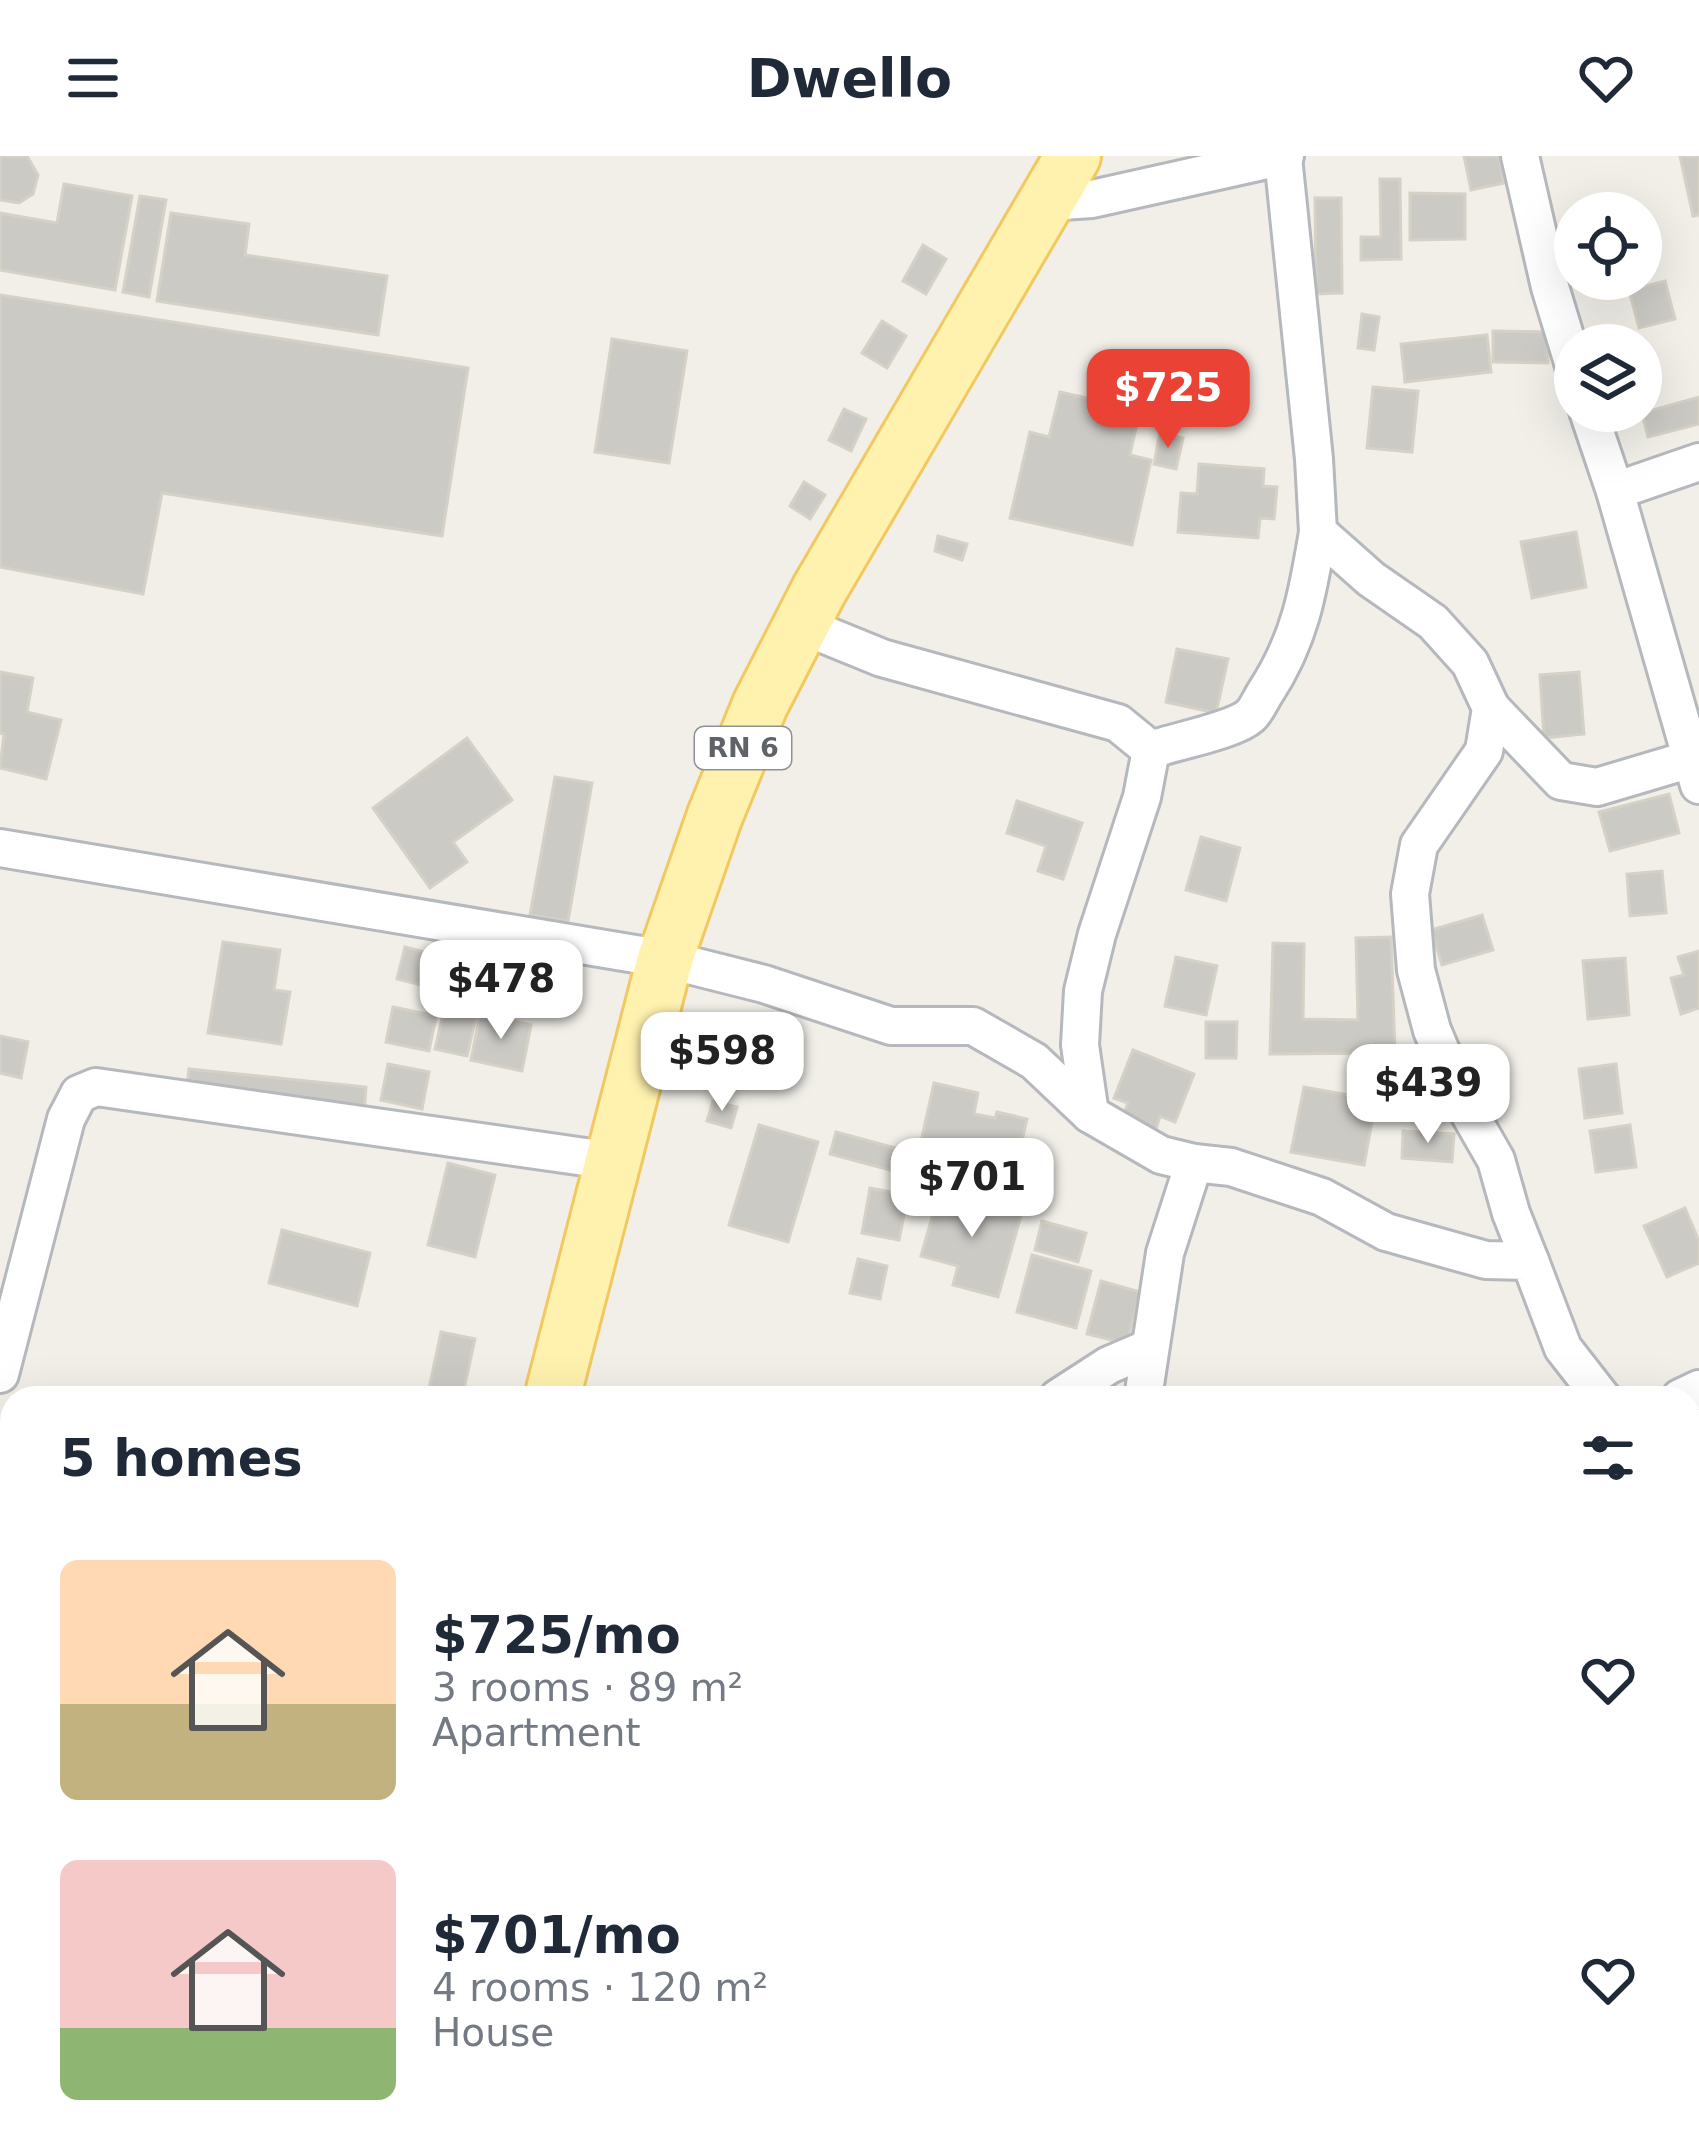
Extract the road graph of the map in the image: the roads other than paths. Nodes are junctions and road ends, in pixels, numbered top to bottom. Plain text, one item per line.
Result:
1 (1284, 156) edge
2 (1520, 156) edge
3 (1060, 179) edge
4 (1561, 324) edge
5 (1595, 432) edge
6 (1699, 462) edge
7 (1615, 491) junction
8 (1318, 532) junction
9 (801, 625) junction
10 (1491, 709) junction
11 (1151, 750) junction
12 (1695, 772) edge
13 (0, 848) edge
14 (665, 959) junction
15 (1090, 1114) junction
16 (613, 1161) junction
17 (1194, 1163) junction
18 (1530, 1261) junction
19 (1149, 1348) junction
20 (0, 1374) edge
21 (555, 1386) edge
22 (1077, 1386) edge
23 (1144, 1386) edge
24 (1593, 1386) edge

1 - 3 street
1 - 8 street
2 - 4 street
3 - 9 main road, RN 6
5 - 7 street
6 - 7 street
7 - 12 street
8 - 10 street
8 - 11 street
9 - 11 street
9 - 14 main road, RN 6
10 - 12 street
10 - 18 street
11 - 15 street
13 - 14 street
14 - 15 street
14 - 16 main road, RN 6
15 - 17 street
16 - 20 street
16 - 21 main road, RN 6
17 - 18 street
17 - 19 street
18 - 24 street
19 - 22 street
19 - 23 street

